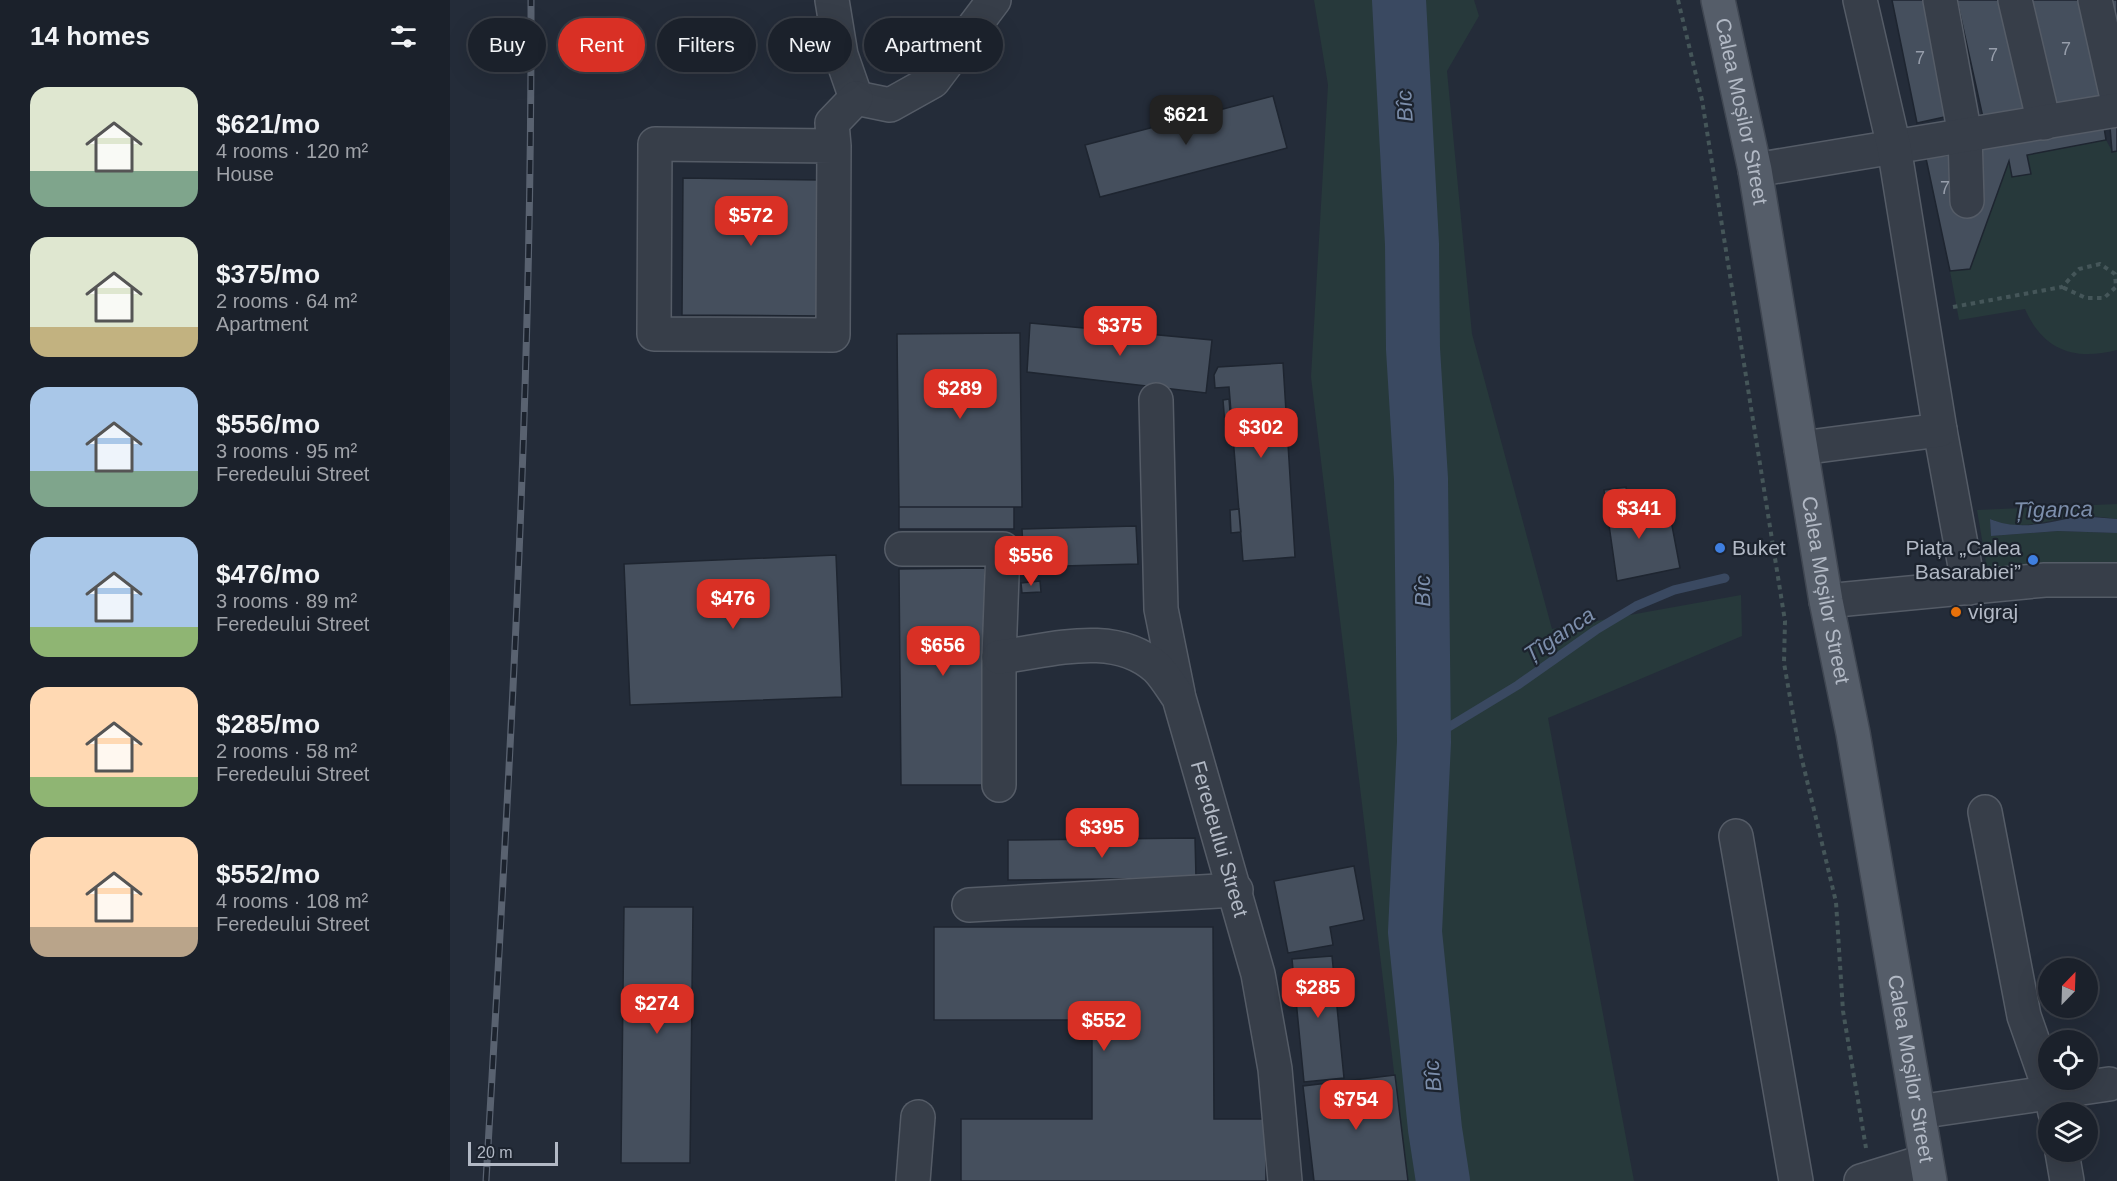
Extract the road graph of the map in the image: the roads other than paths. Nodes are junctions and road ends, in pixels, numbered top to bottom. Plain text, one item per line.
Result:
1 (832, 0) edge
2 (994, 0) edge
3 (1718, 0) edge
4 (1860, 0) edge
5 (1940, 0) edge
6 (2015, 0) edge
7 (2095, 0) edge
8 (856, 98) junction
9 (2117, 98) edge
10 (2117, 110) edge
11 (2044, 123) junction
12 (1965, 135) junction
13 (834, 146) junction
14 (1894, 147) junction
15 (1755, 170) junction
16 (1966, 201) dead end
17 (1156, 400) dead end
18 (1940, 430) junction
19 (1801, 448) junction
20 (902, 549) dead end
21 (2117, 580) edge
22 (1969, 588) junction
23 (1826, 601) junction
24 (999, 657) junction
25 (1179, 698) junction
26 (999, 785) dead end
27 (1985, 812) dead end
28 (1736, 836) dead end
29 (1236, 890) junction
30 (969, 905) dead end
31 (2109, 1084) dead end
32 (2053, 1102) edge
33 (2056, 1102) edge
34 (2038, 1104) edge
35 (1918, 1112) junction
36 (918, 1118) dead end
37 (2064, 1162) edge
38 (1928, 1171) edge
39 (1866, 1179) edge
40 (914, 1181) edge
41 (1285, 1181) edge
42 (1796, 1181) edge
43 (2067, 1181) edge

1 - 8 street
2 - 8 street
3 - 15 main road, Calea Moșilor Street
4 - 14 street
5 - 12 street
6 - 11 street
7 - 9 street
8 - 13 street
10 - 11 street
11 - 12 street
12 - 14 street
12 - 16 street
13 - 13 street
14 - 15 street
14 - 18 street
15 - 19 main road, Calea Moșilor Street
17 - 25 street
18 - 19 street
18 - 22 street
19 - 23 main road, Calea Moșilor Street
20 - 24 street
21 - 22 street
22 - 23 street
23 - 35 main road, Calea Moșilor Street
24 - 25 street, Feredeului Street
24 - 26 street
25 - 29 street, Feredeului Street
27 - 32 street
28 - 42 street
29 - 30 street
29 - 41 street, Feredeului Street
31 - 33 street
34 - 35 street
35 - 38 main road, Calea Moșilor Street
36 - 40 street
37 - 43 street
38 - 39 street

